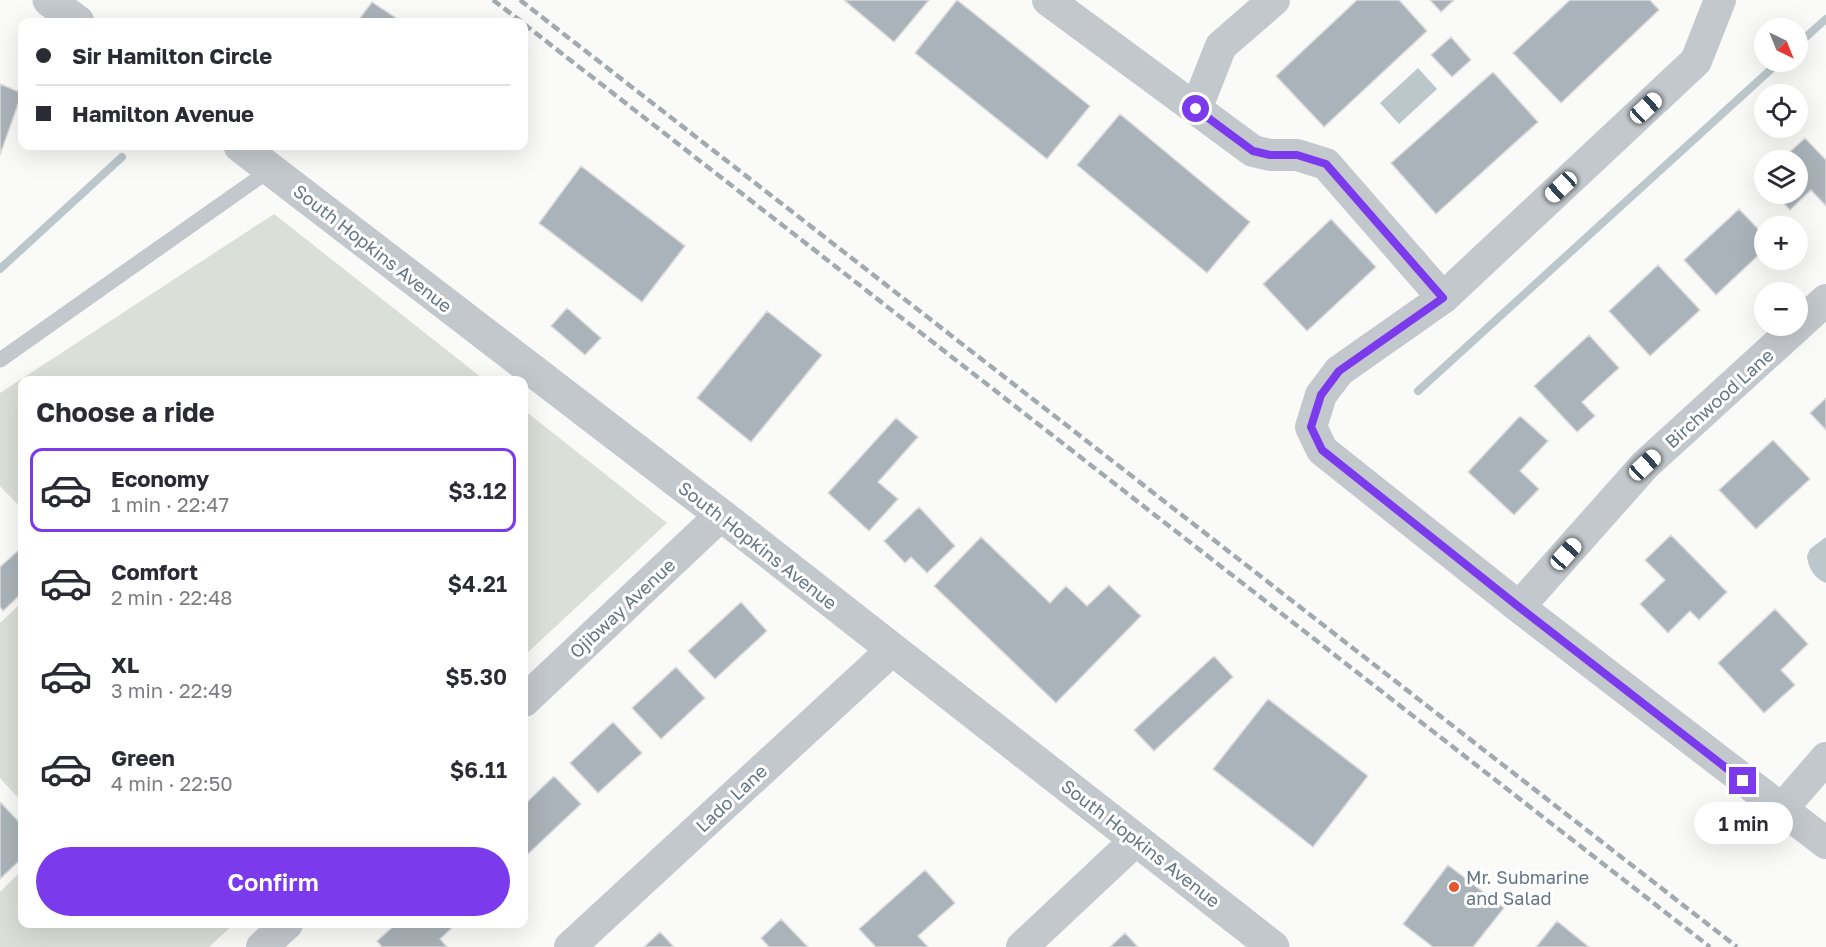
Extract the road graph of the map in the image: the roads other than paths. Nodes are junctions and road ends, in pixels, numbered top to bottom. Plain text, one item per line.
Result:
1 (49, 0) edge
2 (1048, 0) edge
3 (1274, 0) edge
4 (1720, 0) edge
5 (73, 18) edge
6 (1196, 109) junction
7 (245, 150) edge
8 (271, 169) junction
9 (1443, 298) junction
10 (1826, 300) edge
11 (0, 360) edge
12 (720, 515) junction
13 (1519, 607) junction
14 (892, 650) junction
15 (528, 697) edge
16 (1826, 758) edge
17 (1781, 810) junction
18 (1136, 840) junction
19 (1826, 843) edge
20 (283, 928) edge
21 (262, 947) edge
22 (570, 947) edge
23 (1022, 947) edge
24 (1273, 947) edge

1 - 5 street
2 - 6 street
3 - 6 street
4 - 9 street
6 - 9 street
7 - 8 street, South Hopkins Avenue
8 - 11 lane
8 - 12 street, South Hopkins Avenue
9 - 13 street
10 - 13 street, Birchwood Lane
12 - 14 street, South Hopkins Avenue
12 - 15 street, Ojibway Avenue
13 - 17 street
14 - 18 street, South Hopkins Avenue
14 - 22 street, Lado Lane
16 - 17 street
17 - 19 street
18 - 23 street
18 - 24 street, South Hopkins Avenue
20 - 21 street

